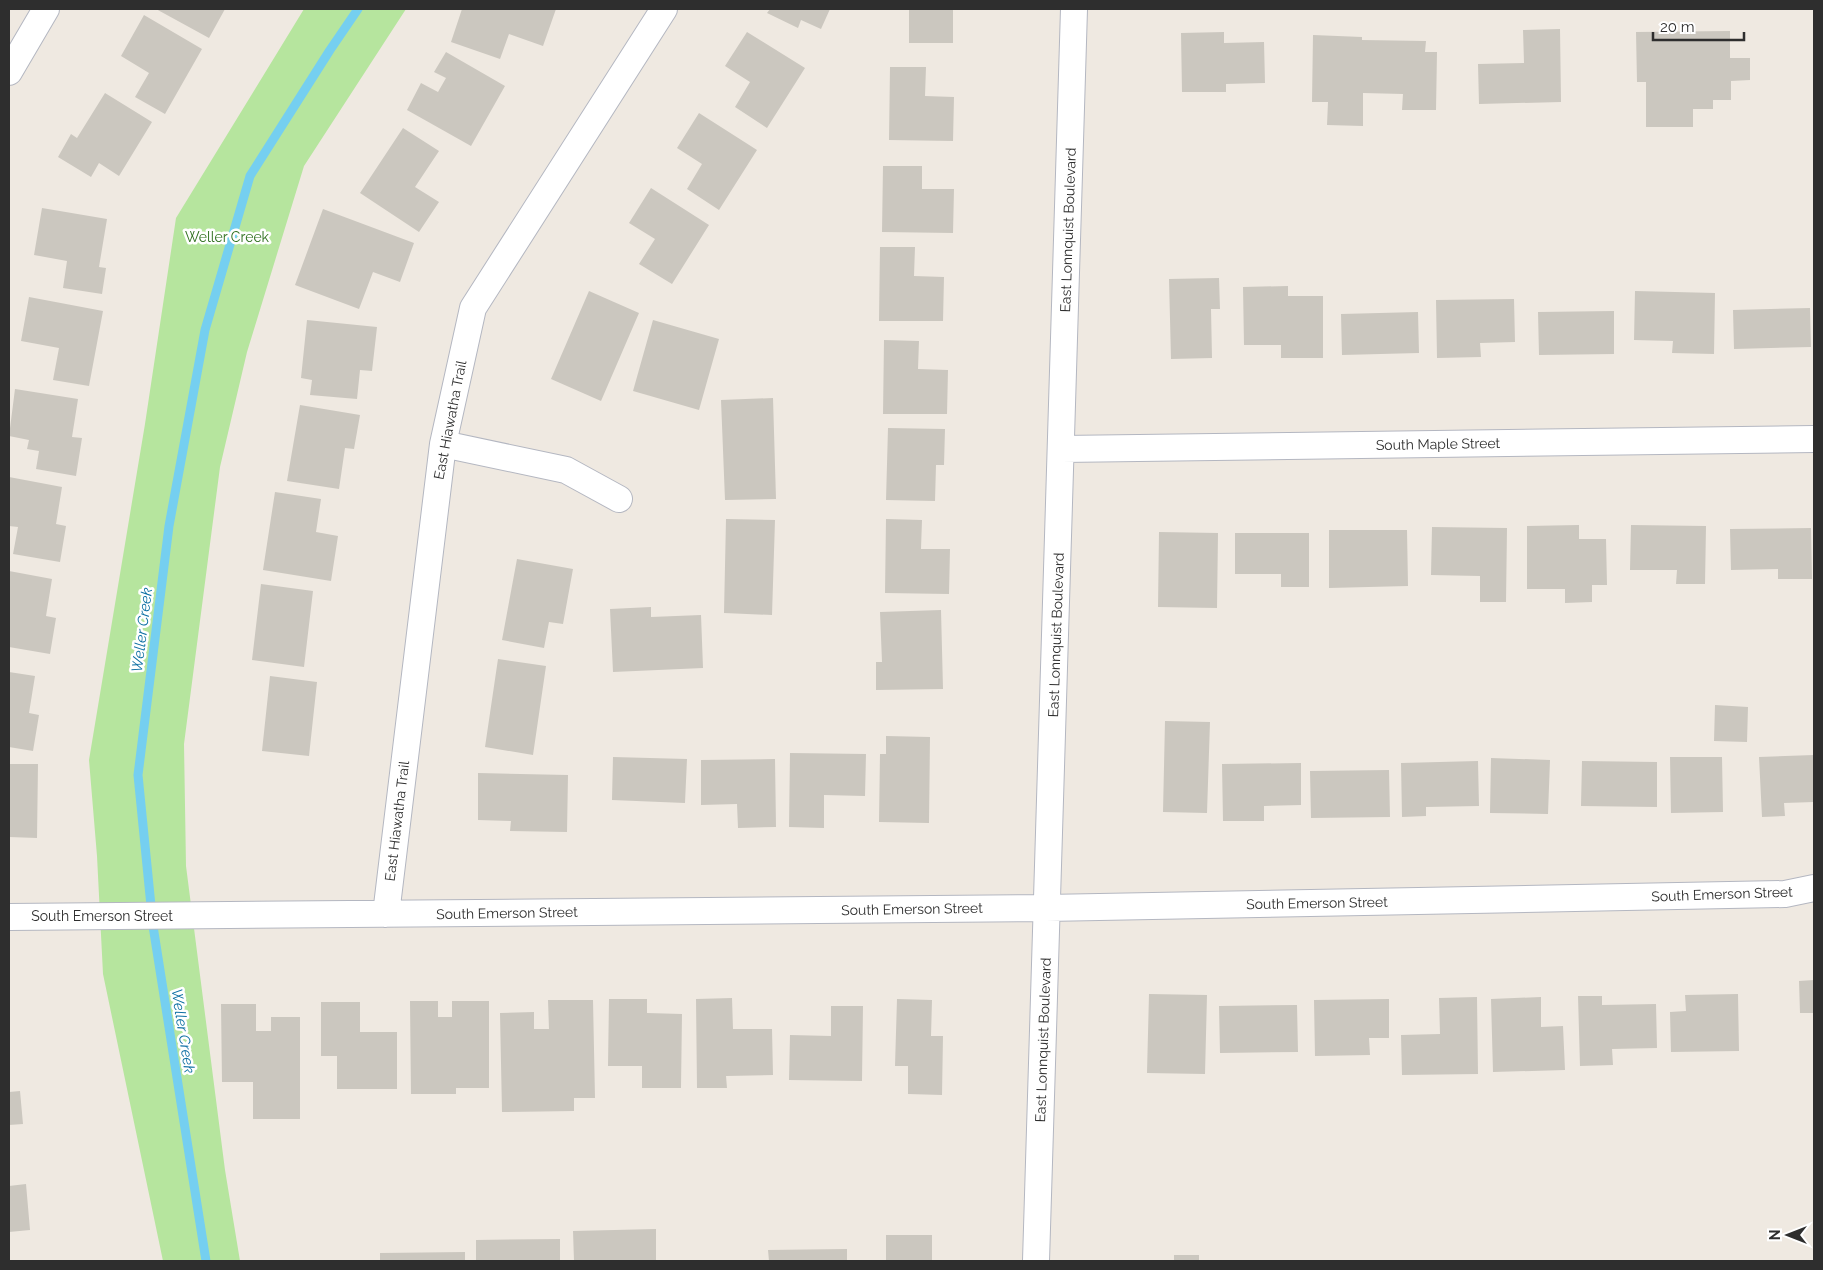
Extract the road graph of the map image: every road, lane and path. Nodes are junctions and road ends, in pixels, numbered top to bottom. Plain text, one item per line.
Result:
1 (46, 9) edge
2 (664, 9) edge
3 (1074, 9) edge
4 (9, 72) edge
5 (1814, 439) edge
6 (442, 444) junction
7 (1062, 449) junction
8 (619, 499) dead end
9 (1814, 888) edge
10 (1046, 908) junction
11 (386, 914) junction
12 (9, 917) edge
13 (1036, 1261) edge

1 - 4 street
2 - 6 street, East Hiawatha Trail
3 - 7 street, East Lonnquist Boulevard
5 - 7 street, South Maple Street
6 - 8 street
6 - 11 street, East Hiawatha Trail
7 - 10 street, East Lonnquist Boulevard
9 - 10 street, South Emerson Street
10 - 11 street, South Emerson Street
10 - 13 street, East Lonnquist Boulevard
11 - 12 street, South Emerson Street

